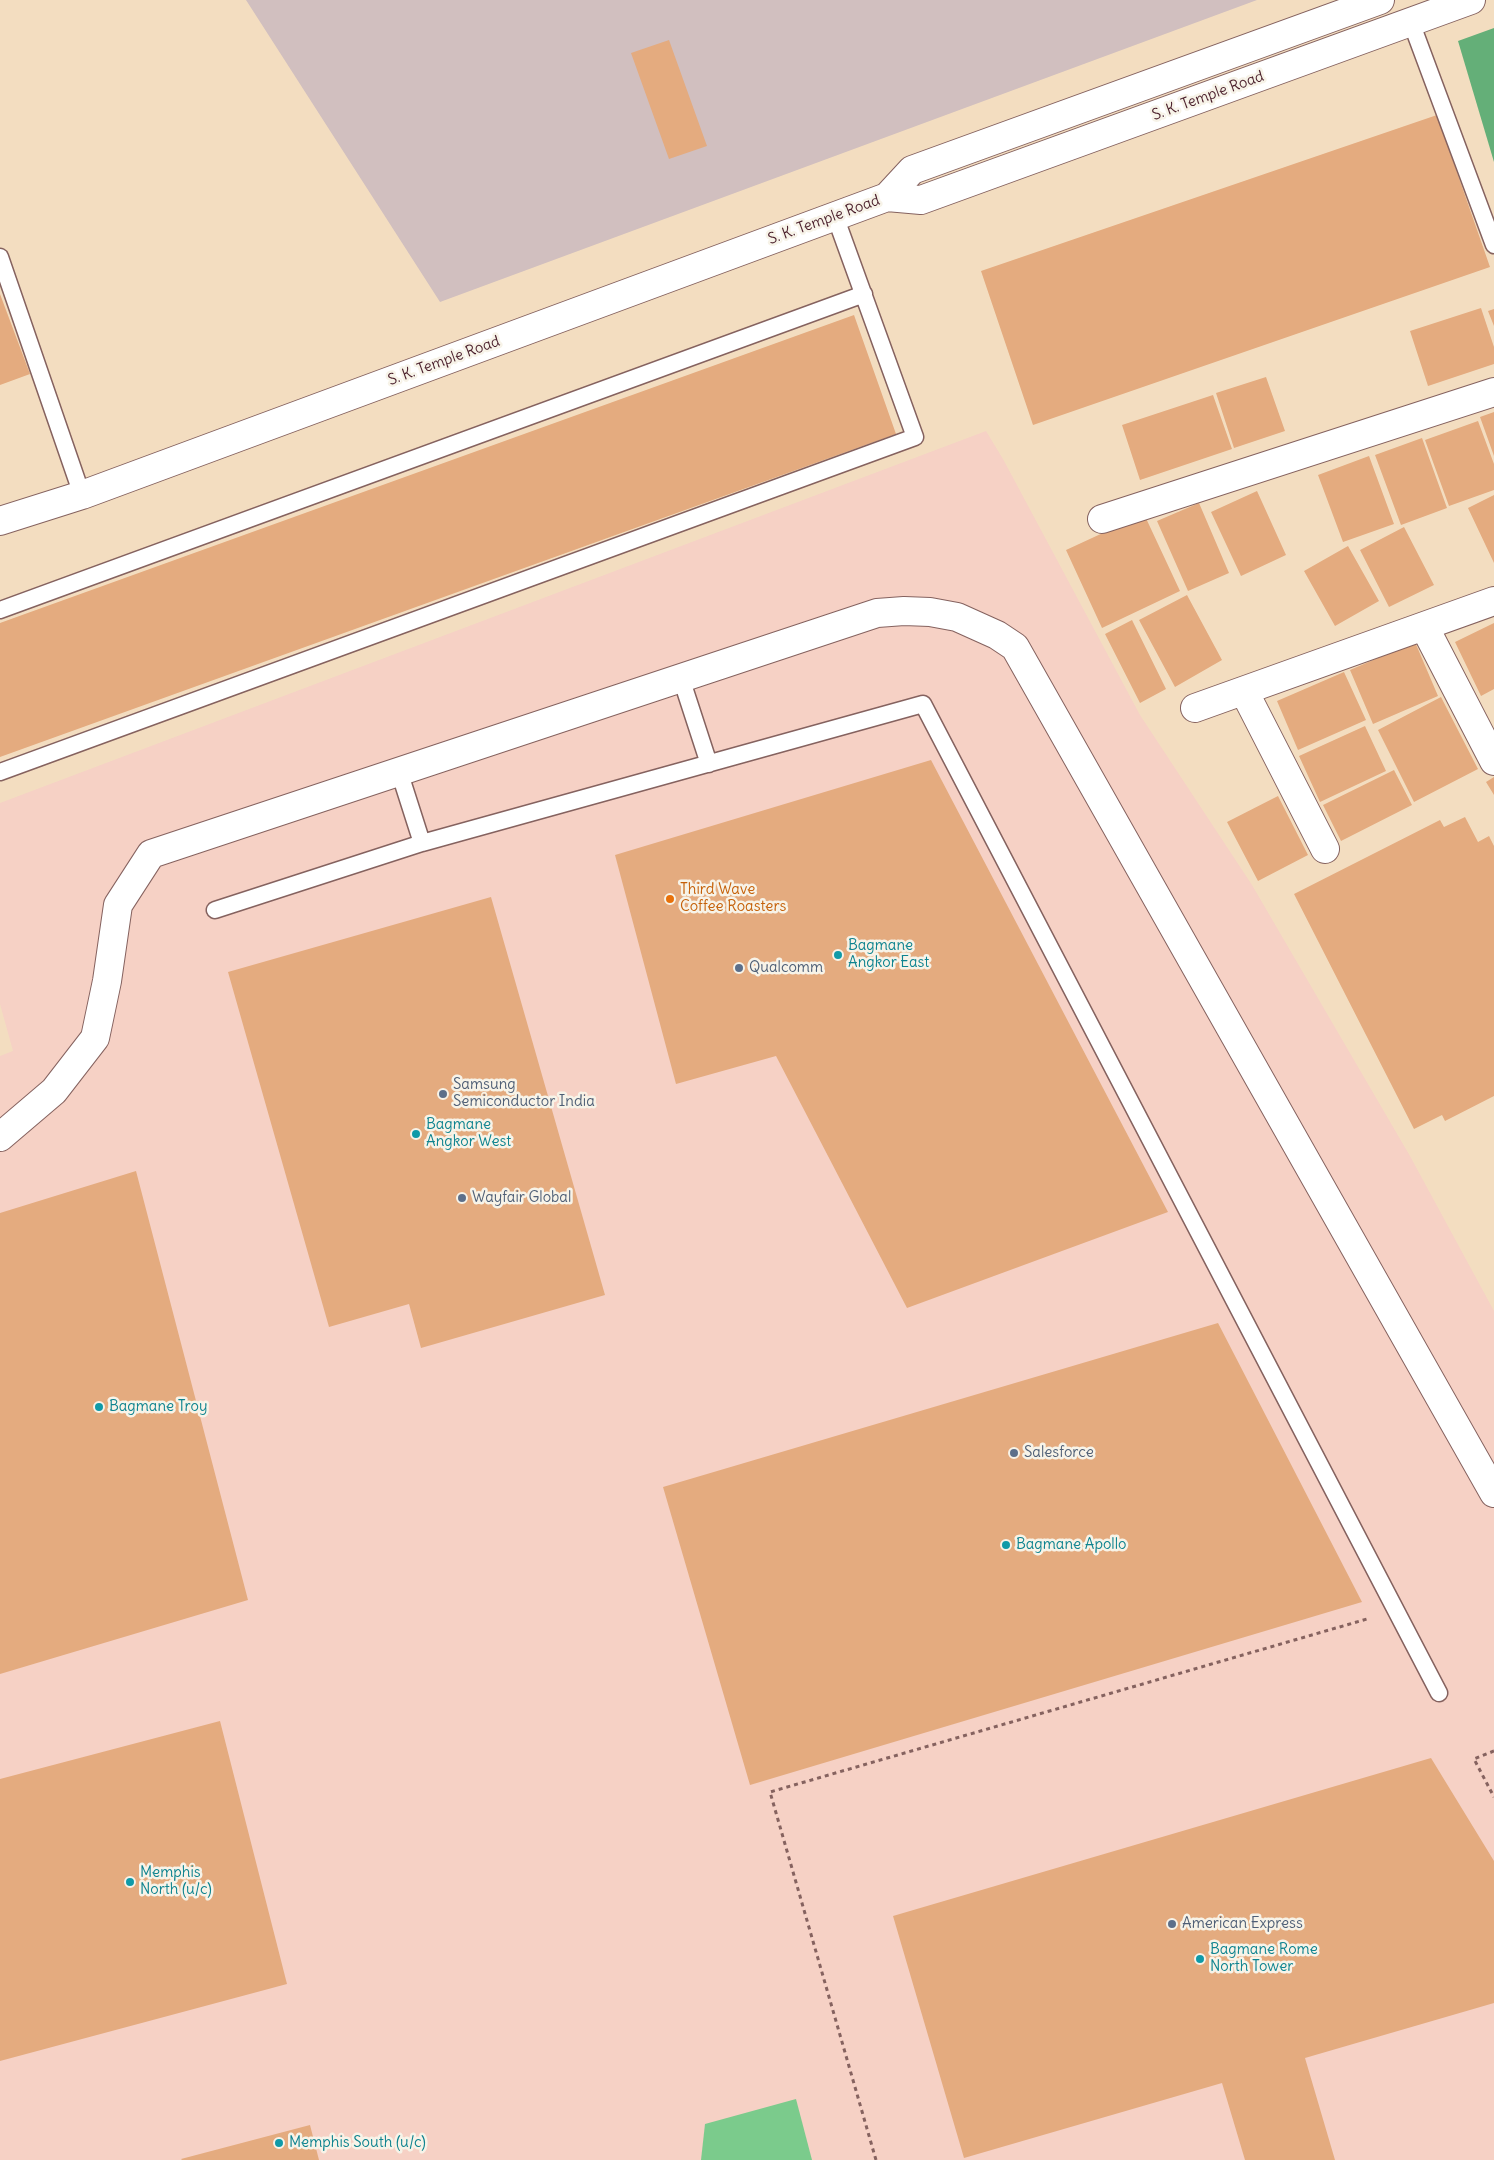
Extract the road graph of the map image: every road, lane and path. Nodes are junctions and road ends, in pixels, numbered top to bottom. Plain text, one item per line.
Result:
1 (1380, 0) edge
2 (1472, 0) edge
3 (1412, 22) junction
4 (887, 197) junction
5 (835, 216) junction
6 (1494, 245) edge
7 (0, 257) edge
8 (864, 294) junction
9 (1494, 392) edge
10 (82, 495) junction
11 (1102, 519) dead end
12 (0, 521) edge
13 (1494, 601) edge
14 (0, 610) edge
15 (1424, 626) junction
16 (681, 678) junction
17 (1244, 691) junction
18 (1195, 708) dead end
19 (1494, 761) edge
20 (709, 764) junction
21 (0, 772) edge
22 (399, 772) junction
23 (422, 843) junction
24 (1325, 849) dead end
25 (215, 910) dead end
26 (0, 1137) edge
27 (1494, 1493) edge
28 (1396, 1611) junction
29 (1439, 1693) dead end
30 (1494, 1751) edge
31 (1494, 1797) edge
32 (876, 2160) edge

1 - 4 street, S. K. Temple Road
2 - 3 street, S. K. Temple Road
3 - 4 street, S. K. Temple Road
3 - 6 lane
4 - 5 street, S. K. Temple Road
5 - 8 lane
5 - 10 street, S. K. Temple Road
7 - 10 lane
8 - 14 lane
8 - 21 lane
9 - 11 street
10 - 12 street, S. K. Temple Road
13 - 15 street
15 - 17 street
15 - 19 street
16 - 20 lane
16 - 22 street
16 - 27 street
17 - 18 street
17 - 24 street
20 - 23 lane
20 - 28 lane
22 - 23 lane
22 - 26 street
23 - 25 lane
28 - 29 lane
28 - 32 path
30 - 31 path

